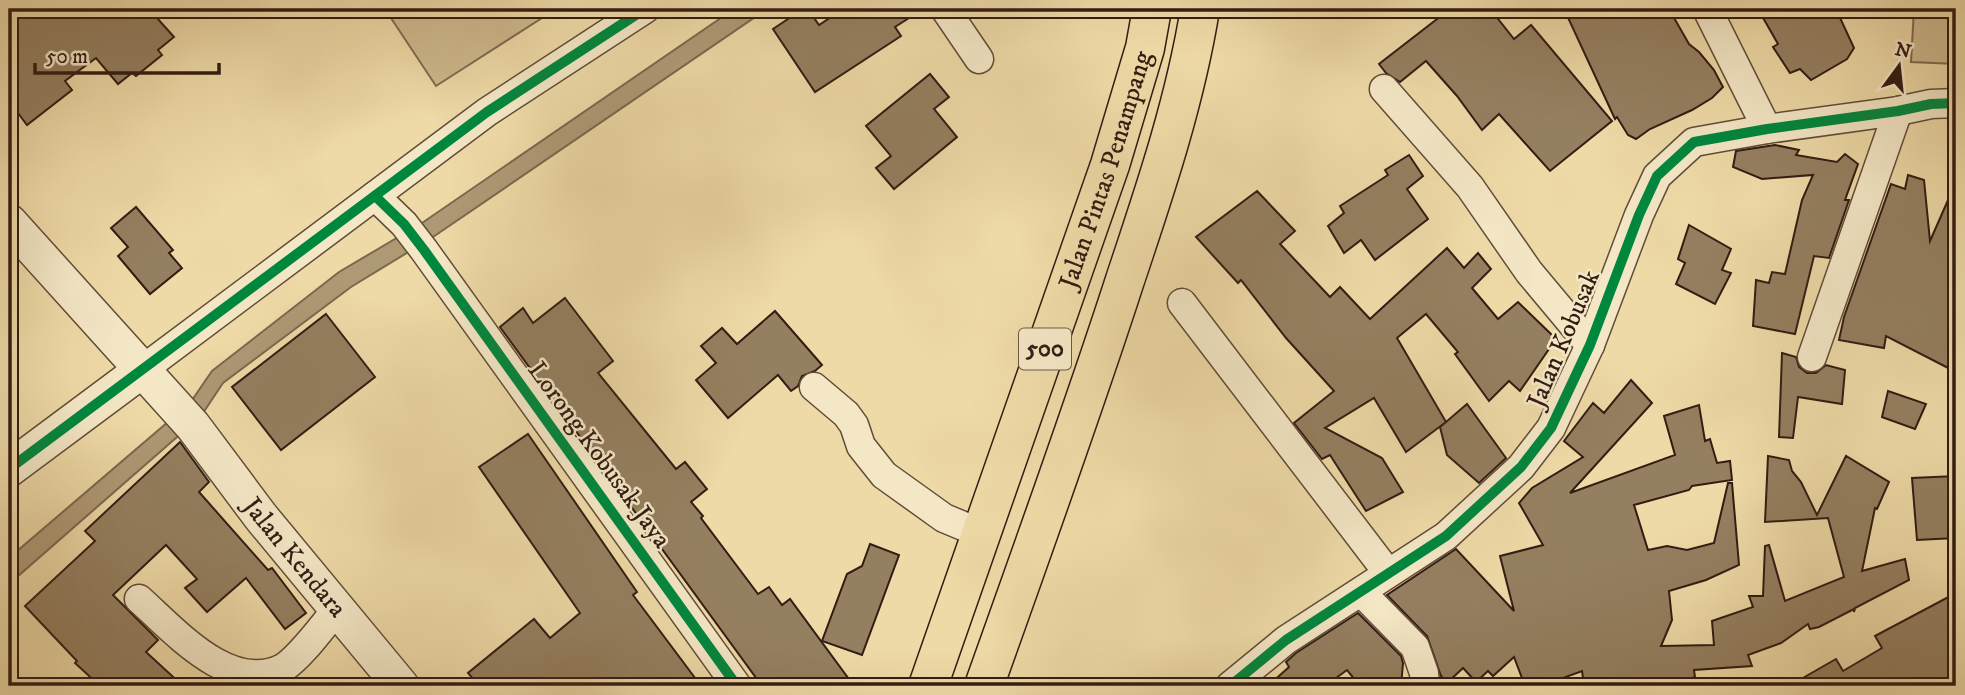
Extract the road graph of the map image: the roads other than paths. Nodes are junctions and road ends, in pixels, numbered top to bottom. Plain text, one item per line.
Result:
1 (645, 9) edge
2 (945, 9) edge
3 (1152, 9) edge
4 (1200, 9) edge
5 (1707, 9) edge
6 (979, 59) dead end
7 (1384, 89) dead end
8 (1956, 103) edge
9 (1898, 111) junction
10 (1767, 129) junction
11 (375, 195) junction
12 (9, 222) edge
13 (1182, 303) dead end
14 (1590, 345) junction
15 (1812, 357) dead end
16 (142, 370) junction
17 (814, 387) dead end
18 (13, 460) edge
19 (980, 533) junction
20 (1388, 573) junction
21 (1360, 592) junction
22 (139, 598) dead end
23 (338, 608) junction
24 (401, 686) edge
25 (737, 686) edge
26 (928, 686) edge
27 (984, 686) edge
28 (1230, 686) edge
29 (1425, 686) edge

1 - 11 street
2 - 6 street
3 - 19 main road, Jalan Pintas Penampang / 500
4 - 27 main road, Jalan Pintas Penampang / 500
5 - 10 street
7 - 14 street
8 - 9 street, Jalan Kobusak
9 - 10 street, Jalan Kobusak
9 - 15 street
10 - 14 street, Jalan Kobusak
11 - 16 street
11 - 25 street, Lorong Kobusak Jaya
12 - 16 street, Jalan Kendara
13 - 20 street
14 - 20 street, Jalan Kobusak
16 - 18 street
16 - 23 street, Jalan Kendara
17 - 19 street
19 - 26 main road, Jalan Pintas Penampang / 500
20 - 21 street, Jalan Kobusak
21 - 28 street, Jalan Kobusak
21 - 29 street
22 - 23 street
23 - 24 street, Jalan Kendara

